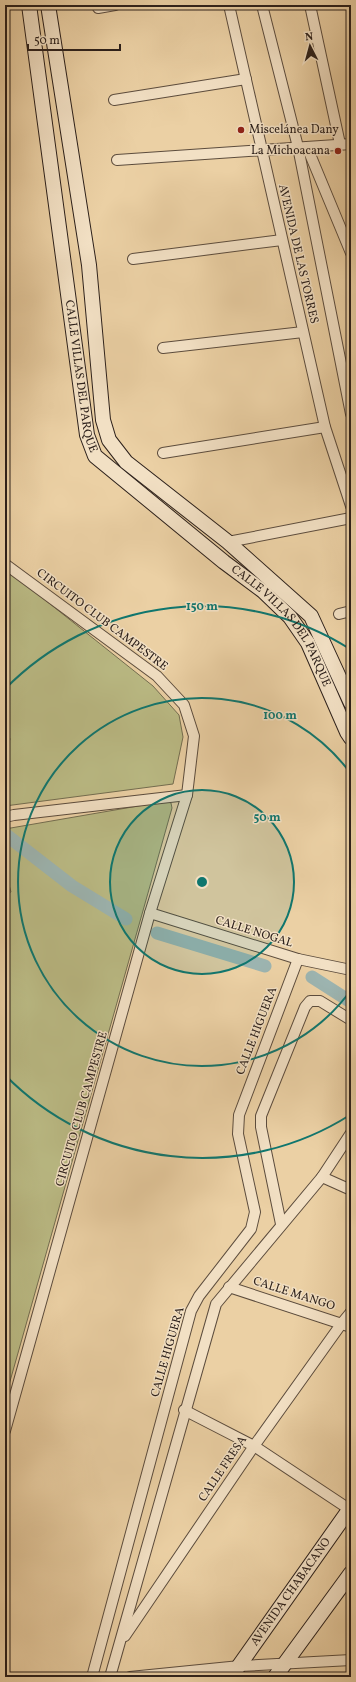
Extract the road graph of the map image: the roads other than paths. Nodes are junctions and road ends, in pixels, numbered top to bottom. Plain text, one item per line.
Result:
1 (29, 5) edge
2 (48, 5) edge
3 (115, 5) edge
4 (229, 5) edge
5 (262, 5) edge
6 (310, 5) edge
7 (98, 8) dead end
8 (246, 79) junction
9 (114, 100) dead end
10 (340, 144) junction
11 (351, 144) edge
12 (302, 147) junction
13 (261, 150) junction
14 (117, 160) dead end
15 (282, 240) junction
16 (351, 253) edge
17 (133, 259) dead end
18 (303, 332) junction
19 (163, 348) dead end
20 (351, 414) edge
21 (325, 427) junction
22 (163, 453) dead end
23 (351, 506) edge
24 (351, 518) edge
25 (228, 542) junction
26 (5, 564) edge
27 (351, 611) edge
28 (339, 614) dead end
29 (351, 703) edge
30 (351, 738) edge
31 (187, 795) junction
32 (5, 817) edge
33 (150, 913) junction
34 (298, 959) junction
35 (351, 970) edge
36 (351, 1020) edge
37 (351, 1133) edge
38 (322, 1177) junction
39 (351, 1190) edge
40 (281, 1224) junction
41 (229, 1287) junction
42 (351, 1312) edge
43 (346, 1325) edge
44 (184, 1410) junction
45 (5, 1431) edge
46 (254, 1446) junction
47 (350, 1508) edge
48 (351, 1573) edge
49 (120, 1643) junction
50 (351, 1660) edge
51 (285, 1664) junction
52 (240, 1666) junction
53 (92, 1677) edge
54 (110, 1677) edge
55 (130, 1677) edge
56 (231, 1677) edge
57 (275, 1677) edge

1 - 30 main road, CALLE VILLAS DEL PARQUE
2 - 25 main road, CALLE VILLAS DEL PARQUE
3 - 7 street
4 - 8 street, AVENIDA DE LAS TORRES
5 - 12 street, AVENIDA DE LAS TORRES
6 - 10 street
8 - 9 street
8 - 13 street, AVENIDA DE LAS TORRES
10 - 11 street
10 - 12 street
12 - 13 street
12 - 16 street
12 - 20 street, AVENIDA DE LAS TORRES
13 - 14 street
13 - 15 street, AVENIDA DE LAS TORRES
15 - 17 street
15 - 18 street, AVENIDA DE LAS TORRES
18 - 19 street
18 - 21 street, AVENIDA DE LAS TORRES
21 - 22 street
21 - 23 street, AVENIDA DE LAS TORRES
24 - 25 street
25 - 29 main road, CALLE VILLAS DEL PARQUE
26 - 31 street, CIRCUITO CLUB CAMPESTRE
27 - 28 street
31 - 32 street
31 - 33 street, CIRCUITO CLUB CAMPESTRE
33 - 34 street, CALLE NOGAL
33 - 45 street, CIRCUITO CLUB CAMPESTRE
34 - 35 street, CALLE NOGAL
34 - 53 street, CALLE HIGUERA
36 - 40 street
37 - 38 street
38 - 39 street
38 - 40 street
40 - 41 street
41 - 43 street, CALLE MANGO
41 - 44 street
42 - 43 street, CALLE FRESA
43 - 46 street, CALLE FRESA
44 - 46 street
44 - 49 street
46 - 47 street
46 - 49 street, CALLE FRESA
47 - 52 main road, AVENIDA CHABACANO
48 - 51 main road
49 - 54 street
50 - 51 street
51 - 52 street
51 - 57 main road
52 - 55 street
52 - 56 main road, AVENIDA CHABACANO

